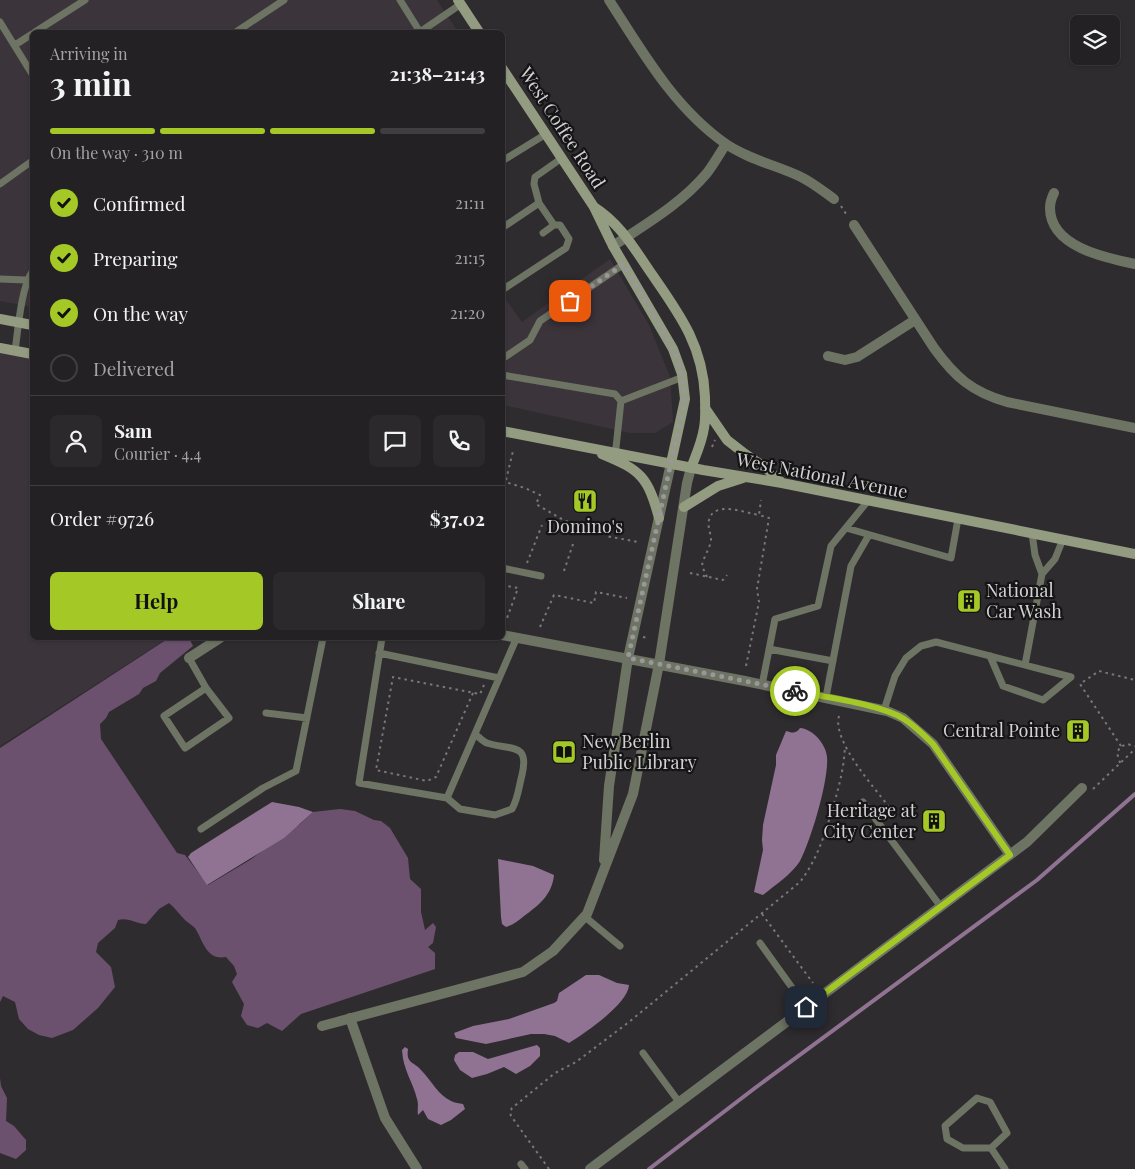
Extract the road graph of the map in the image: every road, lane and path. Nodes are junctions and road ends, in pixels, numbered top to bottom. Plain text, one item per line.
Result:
1 (85, 0) edge
2 (284, 0) edge
3 (400, 0) edge
4 (612, 1) edge
5 (459, 2) edge
6 (0, 22) edge
7 (39, 30) edge
8 (239, 30) edge
9 (419, 30) edge
10 (423, 30) edge
11 (478, 30) edge
12 (30, 36) edge
13 (15, 45) junction
14 (30, 71) edge
15 (505, 72) edge
16 (546, 134) junction
17 (726, 144) junction
18 (562, 158) junction
19 (505, 159) edge
20 (30, 163) edge
21 (0, 184) edge
22 (1054, 192) dead end
23 (834, 199) joint
24 (539, 203) junction
25 (594, 207) junction
26 (554, 225) junction
27 (854, 225) joint
28 (505, 226) edge
29 (543, 233) dead end
30 (626, 237) junction
31 (613, 246) junction
32 (624, 264) junction
33 (1135, 264) edge
34 (30, 275) edge
35 (0, 279) edge
36 (26, 280) junction
37 (505, 288) edge
38 (29, 291) edge
39 (0, 319) edge
40 (915, 320) junction
41 (18, 323) junction
42 (30, 325) edge
43 (0, 348) edge
44 (15, 351) junction
45 (30, 354) edge
46 (505, 356) edge
47 (828, 356) dead end
48 (505, 376) edge
49 (683, 377) junction
50 (621, 401) junction
51 (705, 408) junction
52 (1135, 428) edge
53 (505, 431) edge
54 (513, 451) dead end
55 (615, 456) junction
56 (671, 463) junction
57 (691, 468) junction
58 (745, 477) junction
59 (505, 478) edge
60 (505, 481) edge
61 (782, 483) junction
62 (761, 500) dead end
63 (867, 502) junction
64 (684, 507) junction
65 (759, 516) junction
66 (659, 518) junction
67 (958, 519) junction
68 (542, 525) dead end
69 (846, 528) junction
70 (1032, 533) junction
71 (869, 534) junction
72 (1063, 540) junction
73 (638, 542) dead end
74 (574, 544) dead end
75 (1135, 554) edge
76 (526, 563) dead end
77 (505, 569) edge
78 (564, 571) dead end
79 (690, 573) dead end
80 (1042, 574) junction
81 (728, 575) dead end
82 (541, 576) dead end
83 (707, 576) junction
84 (505, 586) edge
85 (627, 598) dead end
86 (506, 620) dead end
87 (540, 627) dead end
88 (505, 635) edge
89 (517, 637) junction
90 (643, 637) dead end
91 (649, 638) dead end
92 (217, 640) edge
93 (323, 640) edge
94 (382, 640) edge
95 (769, 649) junction
96 (379, 654) junction
97 (193, 655) joint
98 (990, 656) junction
99 (628, 658) junction
100 (833, 662) junction
101 (659, 664) junction
102 (1025, 665) junction
103 (746, 666) dead end
104 (499, 678) junction
105 (1135, 680) edge
106 (486, 681) dead end
107 (762, 685) junction
108 (206, 688) junction
109 (473, 693) junction
110 (826, 697) junction
111 (884, 710) junction
112 (266, 713) dead end
113 (839, 716) dead end
114 (307, 718) junction
115 (475, 734) junction
116 (845, 746) junction
117 (1121, 746) junction
118 (1135, 746) edge
119 (1120, 763) dead end
120 (1082, 788) dead end
121 (447, 798) junction
122 (863, 802) dead end
123 (889, 807) dead end
124 (201, 829) dead end
125 (1010, 855) junction
126 (604, 871) junction
127 (941, 906) junction
128 (762, 914) junction
129 (584, 916) junction
130 (760, 943) dead end
131 (620, 946) dead end
132 (813, 983) dead end
133 (806, 1007) junction
134 (350, 1018) junction
135 (322, 1026) dead end
136 (643, 1053) dead end
137 (679, 1102) junction
138 (991, 1148) junction
139 (417, 1169) edge
140 (549, 1169) edge
141 (590, 1169) edge
142 (1005, 1169) edge

1 - 7 lane
2 - 8 lane
3 - 9 lane
4 - 17 street
5 - 10 lane
5 - 11 main road
6 - 13 lane
12 - 13 lane
13 - 14 lane
15 - 16 main road, West Coffee Road
16 - 18 main road, West Coffee Road
16 - 19 lane
17 - 23 street
17 - 30 street
18 - 24 lane
18 - 25 main road, West Coffee Road
20 - 21 lane
22 - 33 street
23 - 27 path
24 - 26 lane
24 - 28 lane
25 - 30 main road, West Coffee Road
25 - 31 main road, West Coffee Road
26 - 29 lane
26 - 37 lane
27 - 40 street
30 - 31 street
30 - 51 main road, West Coffee Road
31 - 32 main road, West Coffee Road
32 - 46 lane
32 - 49 main road, West Coffee Road
34 - 36 lane
35 - 36 lane
36 - 38 lane
38 - 41 lane
39 - 41 main road
40 - 47 street
40 - 52 street
41 - 42 main road
41 - 44 lane
43 - 44 main road
44 - 45 main road
48 - 50 lane
49 - 50 lane
49 - 56 main road, West Coffee Road
50 - 55 lane
51 - 57 main road, West Coffee Road
51 - 61 main road
53 - 55 main road
54 - 59 path
55 - 56 main road, West National Avenue
55 - 66 main road
56 - 57 main road, West National Avenue
56 - 66 street
57 - 58 main road, West National Avenue
57 - 64 street
58 - 61 main road, West National Avenue
58 - 64 main road
60 - 73 path
61 - 63 main road, West National Avenue
62 - 65 path
63 - 67 main road, West National Avenue
63 - 69 lane
64 - 101 street
65 - 83 path
65 - 103 path
66 - 99 street
67 - 70 main road, West National Avenue
67 - 71 lane
68 - 76 path
69 - 71 lane
69 - 95 lane
70 - 72 main road, West National Avenue
70 - 80 lane
71 - 100 lane
72 - 75 main road, West National Avenue
72 - 80 lane
74 - 78 path
77 - 82 lane
79 - 83 path
80 - 102 lane
81 - 83 path
84 - 86 path
85 - 87 path
88 - 89 street
89 - 99 street
89 - 104 lane
90 - 91 path
92 - 97 street
93 - 114 lane
94 - 96 lane
95 - 100 lane
95 - 107 lane
96 - 104 lane
96 - 121 lane
97 - 108 lane
98 - 102 lane
98 - 102 lane
98 - 111 lane
99 - 101 street
99 - 126 street
100 - 110 lane
101 - 107 street
101 - 126 street
104 - 115 lane
105 - 117 path
106 - 109 path
107 - 110 street
108 - 108 lane
109 - 109 path
110 - 111 street
111 - 125 street
112 - 114 lane
113 - 116 path
114 - 124 lane
115 - 121 lane
115 - 121 lane
116 - 123 path
116 - 128 path
117 - 118 path
117 - 119 path
120 - 125 street
122 - 127 lane
125 - 127 street
126 - 129 street
127 - 133 street
128 - 132 path
128 - 140 path
129 - 131 lane
129 - 134 street
130 - 133 lane
133 - 137 street
134 - 135 street
134 - 139 street
136 - 137 lane
137 - 141 street
138 - 138 lane
138 - 142 lane

